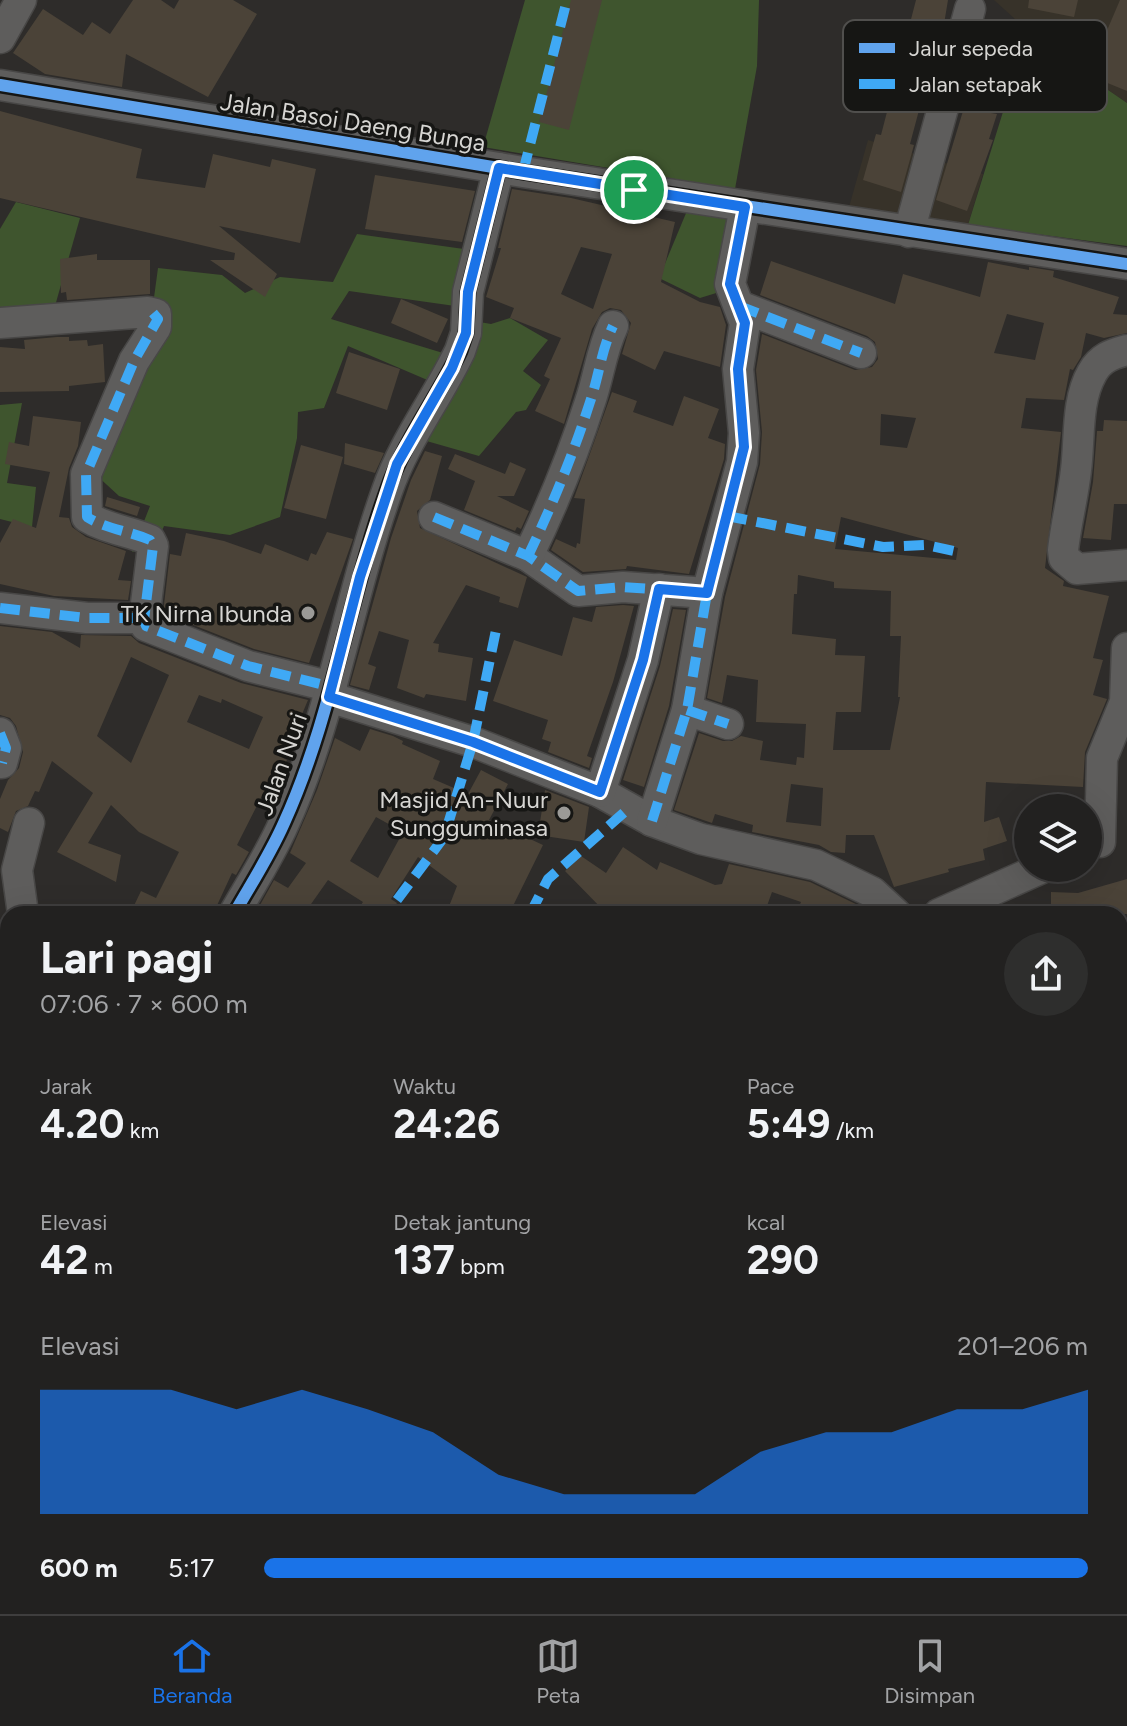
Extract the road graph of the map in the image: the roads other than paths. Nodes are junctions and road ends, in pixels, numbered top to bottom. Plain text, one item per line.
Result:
1 (21, 0) edge
2 (970, 9) dead end
3 (967, 20) edge
4 (0, 38) edge
5 (0, 85) edge
6 (942, 112) edge
7 (499, 168) junction
8 (745, 207) junction
9 (909, 232) junction
10 (1127, 264) edge
11 (739, 306) junction
12 (0, 323) edge
13 (613, 326) dead end
14 (1127, 350) edge
15 (861, 353) dead end
16 (434, 517) dead end
17 (528, 556) junction
18 (1127, 565) edge
19 (659, 589) junction
20 (707, 593) junction
21 (0, 608) edge
22 (144, 618) junction
23 (1127, 648) edge
24 (330, 692) junction
25 (687, 710) junction
26 (728, 724) dead end
27 (0, 733) edge
28 (2, 763) dead end
29 (600, 792) junction
30 (652, 821) junction
31 (29, 823) dead end
32 (1105, 840) edge
33 (8, 876) edge
34 (1014, 881) edge
35 (20, 906) edge
36 (238, 906) edge
37 (887, 906) edge
38 (957, 906) edge

1 - 4 street
2 - 3 street
5 - 7 street, Jalan Basoi Daeng Bunga
6 - 9 street
7 - 8 street, Jalan Basoi Daeng Bunga
7 - 24 street, Jalan Nuri
8 - 9 street, Jalan Basoi Daeng Bunga
8 - 11 street
9 - 10 street, Jalan Basoi Daeng Bunga
11 - 15 street
11 - 20 street
12 - 22 street
13 - 17 street
14 - 18 street
16 - 17 street
17 - 19 street
19 - 20 street
19 - 29 street
20 - 25 street
21 - 22 street
22 - 24 street
23 - 32 street
24 - 29 street, Jalan Nuri
24 - 36 street, Jalan Nuri
25 - 26 street
25 - 30 street
27 - 28 street
29 - 30 street, Jalan Nuri
30 - 37 street, Jalan Nuri
31 - 33 street
33 - 35 street
34 - 38 street

